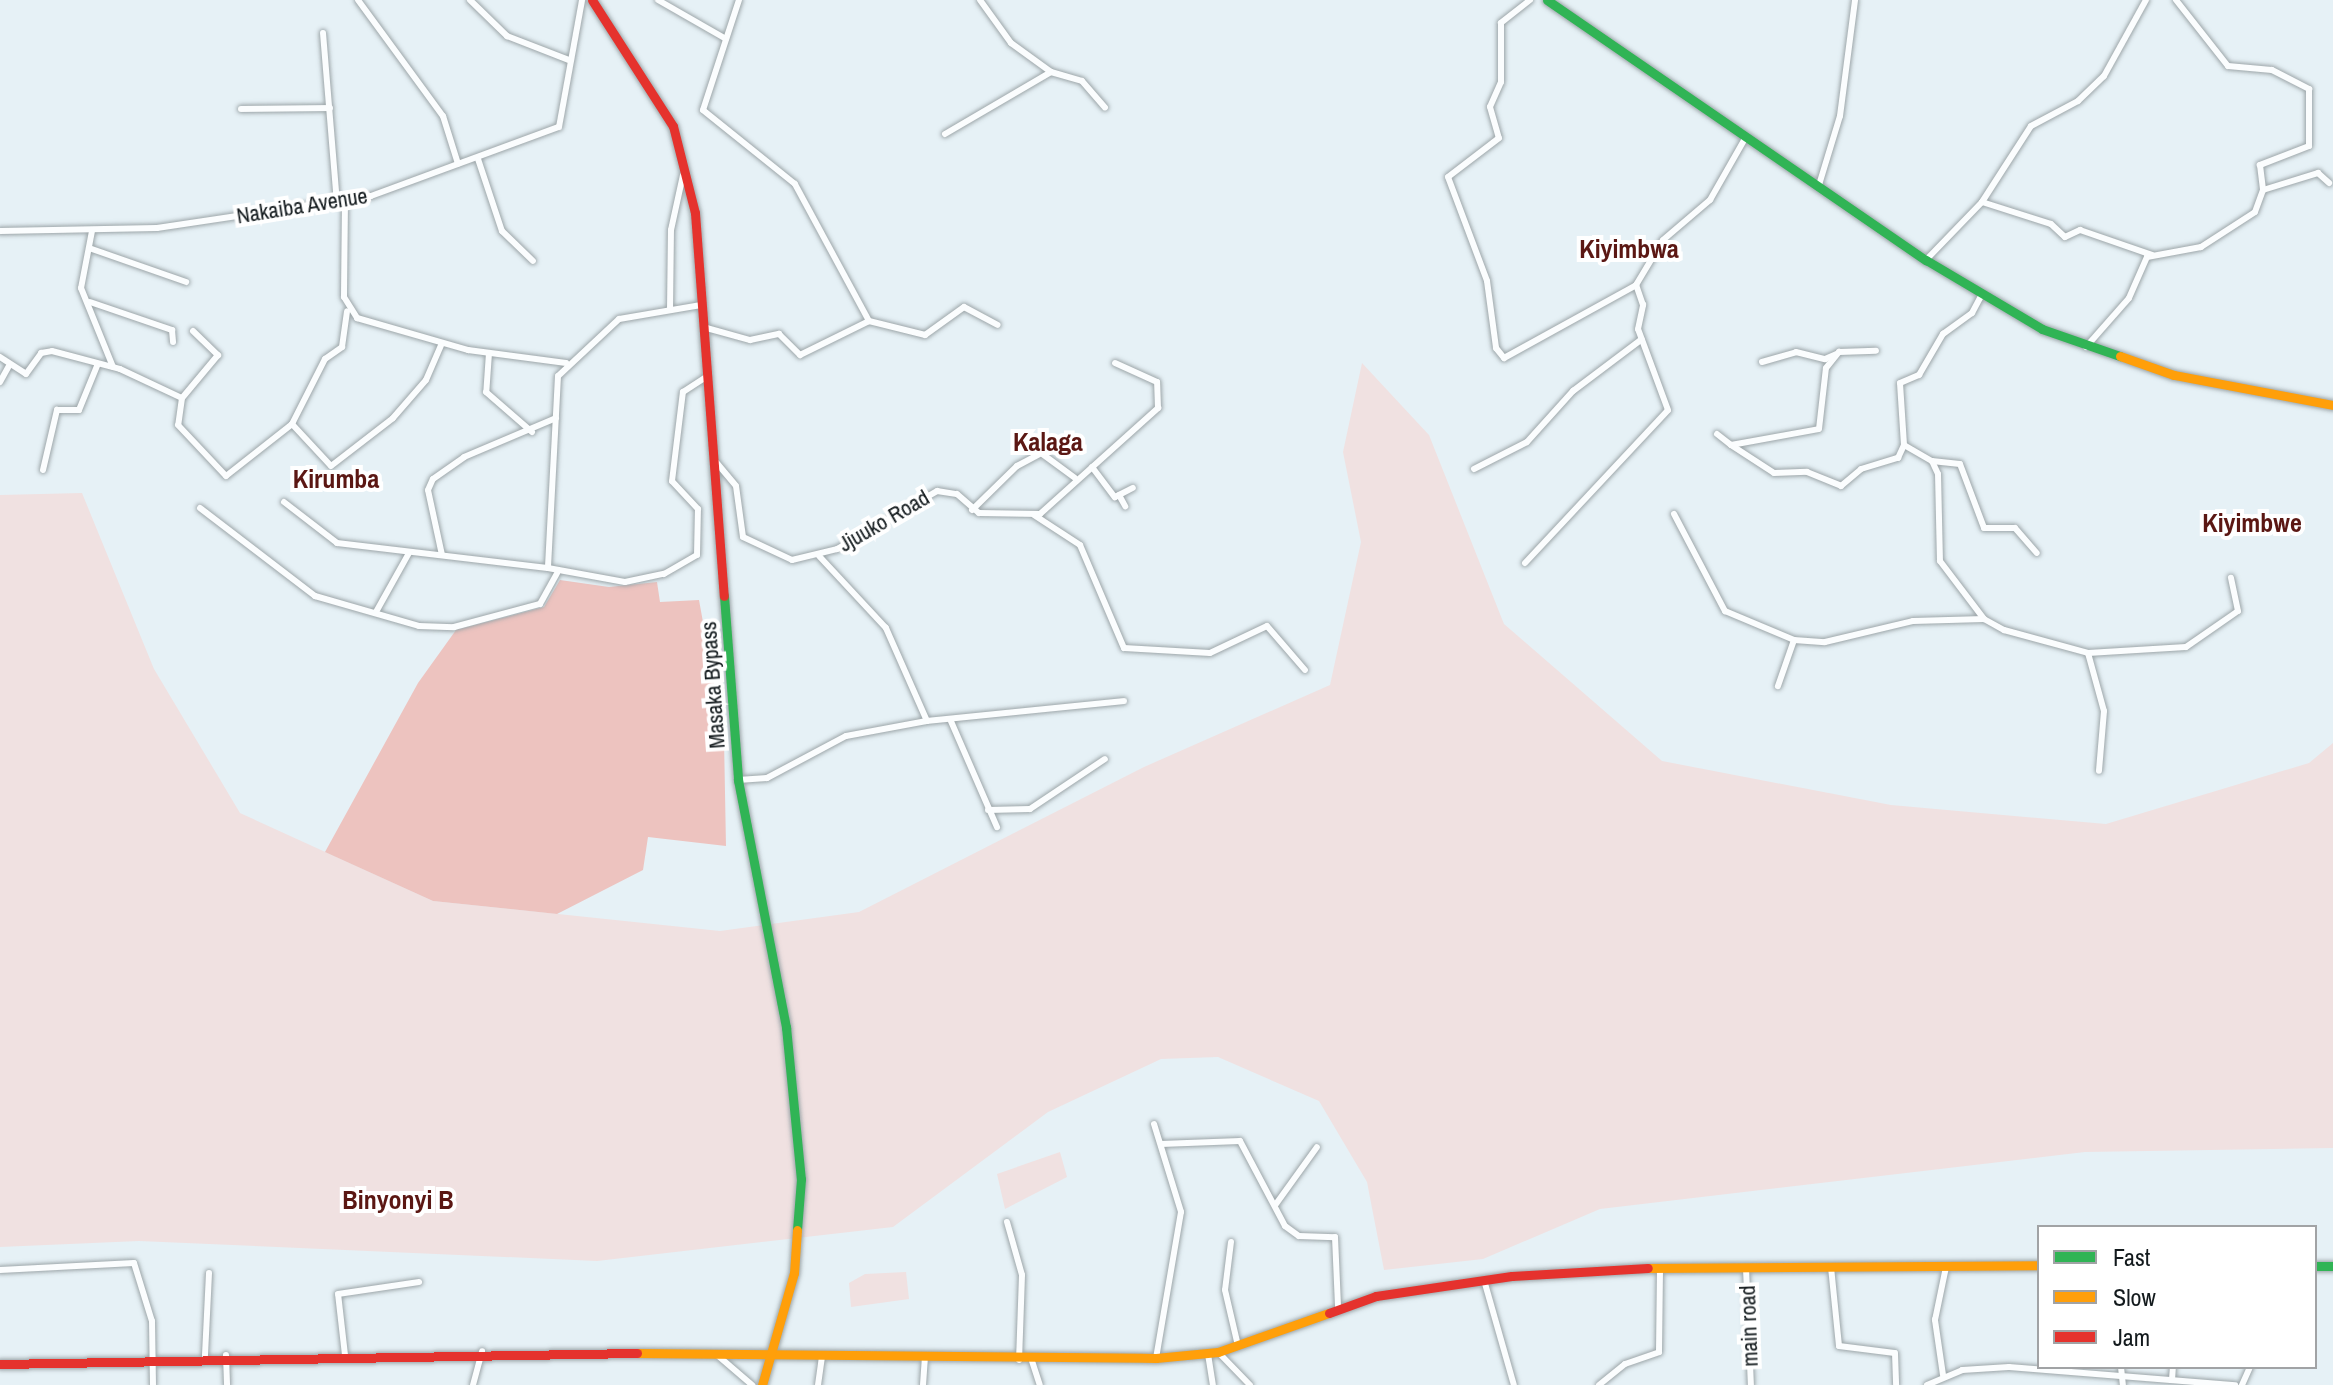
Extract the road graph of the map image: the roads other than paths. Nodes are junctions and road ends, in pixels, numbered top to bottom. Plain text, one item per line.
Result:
1 (358, 0) edge
2 (470, 0) edge
3 (582, 0) edge
4 (592, 0) edge
5 (658, 0) edge
6 (739, 0) edge
7 (980, 0) edge
8 (1530, 0) edge
9 (1855, 0) edge
10 (2146, 0) edge
11 (2176, 0) edge
12 (1553, 1) edge
13 (323, 33) dead end
14 (726, 39) junction
15 (569, 60) junction
16 (1051, 72) junction
17 (1105, 107) dead end
18 (330, 108) junction
19 (241, 109) dead end
20 (945, 134) dead end
21 (1746, 137) junction
22 (478, 159) junction
23 (458, 164) junction
24 (686, 164) junction
25 (2329, 183) dead end
26 (1819, 185) junction
27 (2263, 190) junction
28 (341, 201) junction
29 (1982, 202) junction
30 (0, 231) edge
31 (92, 231) junction
32 (89, 248) junction
33 (2152, 255) junction
34 (1926, 260) junction
35 (533, 261) dead end
36 (186, 282) dead end
37 (1636, 285) junction
38 (1981, 296) junction
39 (670, 299) junction
40 (87, 301) junction
41 (701, 305) junction
42 (659, 307) junction
43 (670, 310) junction
44 (347, 311) junction
45 (357, 318) junction
46 (869, 321) junction
47 (347, 323) junction
48 (998, 325) dead end
49 (702, 326) junction
50 (193, 331) dead end
51 (1642, 339) junction
52 (173, 342) dead end
53 (442, 343) junction
54 (2086, 348) junction
55 (1876, 351) dead end
56 (1839, 352) junction
57 (489, 353) junction
58 (0, 357) edge
59 (550, 362) junction
60 (1762, 362) dead end
61 (566, 363) junction
62 (1115, 363) dead end
63 (9, 366) junction
64 (97, 366) junction
65 (113, 367) junction
66 (558, 376) junction
67 (706, 377) junction
68 (0, 382) edge
69 (182, 398) junction
70 (2333, 405) edge
71 (556, 418) junction
72 (292, 424) junction
73 (532, 432) junction
74 (1717, 434) dead end
75 (1731, 445) junction
76 (1904, 445) junction
77 (711, 457) junction
78 (1932, 461) junction
79 (1092, 467) junction
80 (1474, 469) dead end
81 (43, 470) dead end
82 (1075, 478) junction
83 (1133, 488) dead end
84 (1119, 495) junction
85 (284, 502) dead end
86 (1125, 506) dead end
87 (200, 508) dead end
88 (972, 510) junction
89 (1674, 514) dead end
90 (1034, 515) junction
91 (409, 553) junction
92 (2037, 553) dead end
93 (442, 555) junction
94 (819, 556) junction
95 (1525, 563) dead end
96 (548, 568) junction
97 (557, 573) junction
98 (2231, 578) dead end
99 (376, 612) junction
100 (1984, 619) junction
101 (1794, 640) junction
102 (2088, 653) junction
103 (1305, 670) dead end
104 (1778, 686) dead end
105 (1124, 701) dead end
106 (950, 719) junction
107 (927, 721) junction
108 (1105, 759) dead end
109 (2099, 771) dead end
110 (738, 780) junction
111 (988, 810) junction
112 (997, 827) dead end
113 (1154, 1124) dead end
114 (1161, 1144) junction
115 (1317, 1147) dead end
116 (1276, 1204) junction
117 (1007, 1222) dead end
118 (1231, 1242) dead end
119 (2037, 1265) edge
120 (1660, 1267) junction
121 (1831, 1267) junction
122 (1946, 1267) junction
123 (1746, 1268) junction
124 (0, 1270) edge
125 (209, 1273) dead end
126 (1484, 1280) junction
127 (419, 1282) dead end
128 (1338, 1306) junction
129 (1238, 1346) junction
130 (482, 1351) junction
131 (775, 1351) junction
132 (1213, 1353) junction
133 (716, 1354) junction
134 (205, 1355) junction
135 (226, 1355) junction
136 (345, 1355) junction
137 (153, 1356) junction
138 (822, 1358) junction
139 (1156, 1358) junction
140 (925, 1359) junction
141 (1019, 1361) junction
142 (1032, 1361) junction
143 (0, 1364) edge
144 (2173, 1369) edge
145 (1943, 1375) junction
146 (2172, 1380) junction
147 (2122, 1381) edge
148 (153, 1385) edge
149 (227, 1385) edge
150 (473, 1385) edge
151 (752, 1385) edge
152 (762, 1385) edge
153 (818, 1385) edge
154 (923, 1385) edge
155 (1040, 1385) edge
156 (1213, 1385) edge
157 (1250, 1385) edge
158 (1514, 1385) edge
159 (1599, 1385) edge
160 (1751, 1385) edge
161 (1896, 1385) edge
162 (1927, 1385) edge
163 (2235, 1385) edge

1 - 23 street
2 - 15 street
3 - 15 street, Nakaiba Avenue
4 - 24 main road, Masaka Bypass
5 - 14 street
6 - 14 street
7 - 16 street
8 - 37 street
9 - 26 street
10 - 29 street
11 - 27 street
12 - 21 main road
13 - 18 street
14 - 46 street
15 - 22 street, Nakaiba Avenue
16 - 17 street
16 - 20 street
18 - 19 street
18 - 28 street
21 - 26 main road
21 - 37 street
22 - 23 street, Nakaiba Avenue
22 - 35 street
23 - 28 street, Nakaiba Avenue
24 - 39 street
24 - 41 main road, Masaka Bypass
25 - 27 street
26 - 34 main road
27 - 33 street
28 - 31 street, Nakaiba Avenue
28 - 44 street
29 - 33 street
29 - 34 street
30 - 31 street, Nakaiba Avenue
31 - 32 street
32 - 36 street
32 - 40 street
33 - 54 street
34 - 38 main road
37 - 51 street
38 - 54 main road
38 - 76 street
39 - 42 street
39 - 43 street
40 - 52 street
40 - 65 street
41 - 43 street
41 - 49 main road, Masaka Bypass
42 - 43 street
42 - 61 street
44 - 45 street
44 - 47 street
45 - 47 street
45 - 53 street
46 - 48 street
46 - 49 street
47 - 72 street
49 - 67 main road, Masaka Bypass
50 - 69 street
51 - 80 street
51 - 95 street
53 - 57 street
53 - 72 street
54 - 70 main road
55 - 56 street
56 - 60 street
56 - 75 street
57 - 59 street
57 - 73 street
58 - 63 street
59 - 61 street
59 - 66 street
61 - 66 street
62 - 79 street
63 - 64 street
63 - 68 street
64 - 65 street
64 - 81 street
65 - 69 street
66 - 71 street
67 - 77 main road, Masaka Bypass
67 - 97 street
69 - 72 street
71 - 73 street
71 - 96 street
73 - 93 street
74 - 75 street
75 - 76 street
76 - 78 street
77 - 94 street, Jjuuko Road
77 - 110 main road, Masaka Bypass
78 - 92 street
78 - 100 street
79 - 82 street
79 - 84 street
82 - 88 street
82 - 90 street
83 - 84 street
84 - 86 street
85 - 91 street
87 - 99 street
88 - 90 street, Jjuuko Road
88 - 94 street, Jjuuko Road
89 - 101 street
90 - 103 street
91 - 93 street
91 - 99 street
93 - 96 street
94 - 107 street
96 - 97 street
97 - 99 street
98 - 102 street
100 - 101 street
100 - 102 street
101 - 104 street
102 - 109 street
105 - 106 street
106 - 107 street
106 - 111 street
107 - 110 street
108 - 111 street
110 - 131 main road, Masaka Bypass
111 - 112 street
113 - 114 street
114 - 116 street
114 - 139 street
115 - 116 street
116 - 128 street
117 - 141 street
118 - 129 street
119 - 122 main road
120 - 123 main road
120 - 126 main road
120 - 159 street
121 - 122 main road
121 - 123 main road
121 - 161 street
122 - 145 street
123 - 160 street, main road
124 - 137 street
125 - 134 street
126 - 128 main road
126 - 158 street
127 - 136 street
128 - 129 main road
129 - 132 main road
130 - 133 main road
130 - 136 main road
130 - 150 street
131 - 133 main road
131 - 138 main road
131 - 152 main road, Masaka Bypass
132 - 139 main road
132 - 156 street
132 - 157 street
133 - 151 street
134 - 135 main road
134 - 137 main road
135 - 136 main road
135 - 149 street
137 - 143 main road
137 - 148 street
138 - 140 main road
138 - 153 street
139 - 142 main road
140 - 141 main road
140 - 154 street
141 - 142 main road
142 - 155 street
144 - 146 street
145 - 147 street
145 - 162 street
146 - 147 street
146 - 163 street

